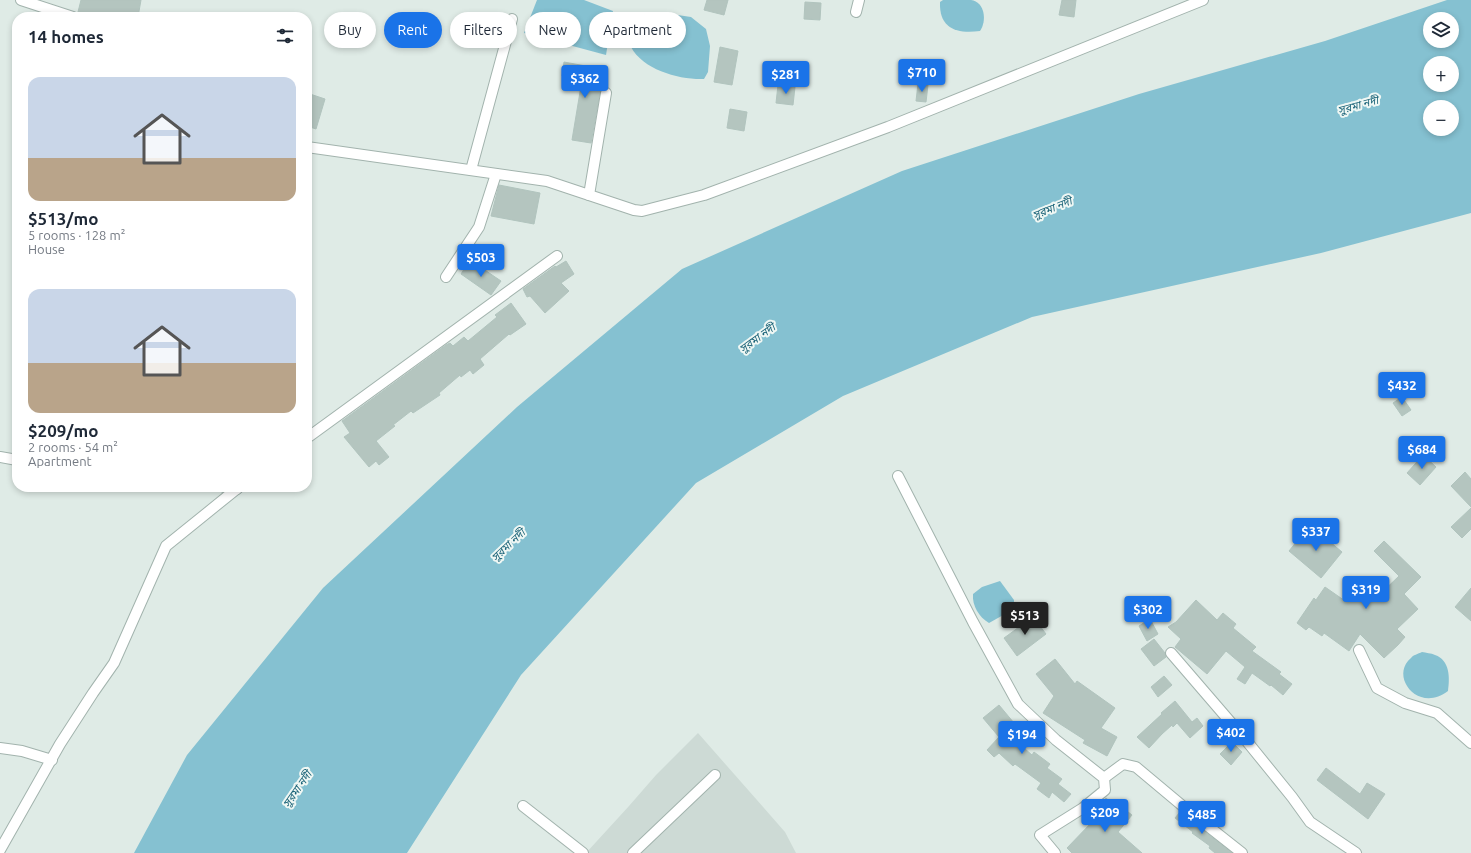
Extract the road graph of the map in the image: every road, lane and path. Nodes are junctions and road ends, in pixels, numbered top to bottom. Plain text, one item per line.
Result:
1 (21, 0) edge
2 (859, 0) edge
3 (1200, 0) edge
4 (58, 12) edge
5 (856, 12) dead end
6 (504, 48) edge
7 (606, 93) dead end
8 (312, 148) edge
9 (472, 170) junction
10 (496, 174) junction
11 (589, 195) junction
12 (557, 256) dead end
13 (446, 277) dead end
14 (312, 434) edge
15 (0, 457) edge
16 (12, 459) edge
17 (898, 476) dead end
18 (233, 492) edge
19 (1359, 650) dead end
20 (1171, 652) dead end
21 (1471, 743) edge
22 (0, 748) edge
23 (52, 760) junction
24 (714, 775) dead end
25 (1104, 778) junction
26 (523, 806) dead end
27 (0, 850) edge
28 (583, 853) edge
29 (633, 853) edge
30 (1056, 853) edge
31 (1242, 853) edge
32 (1356, 853) edge

1 - 4 street
2 - 5 street
3 - 11 street
6 - 9 street
7 - 11 street
8 - 9 street
9 - 10 street
10 - 11 street
10 - 13 street
12 - 14 street
15 - 16 street
17 - 25 street
18 - 23 street
19 - 21 street
20 - 32 street
22 - 23 street
23 - 27 street
24 - 29 street
25 - 30 street
25 - 31 street
26 - 28 street

